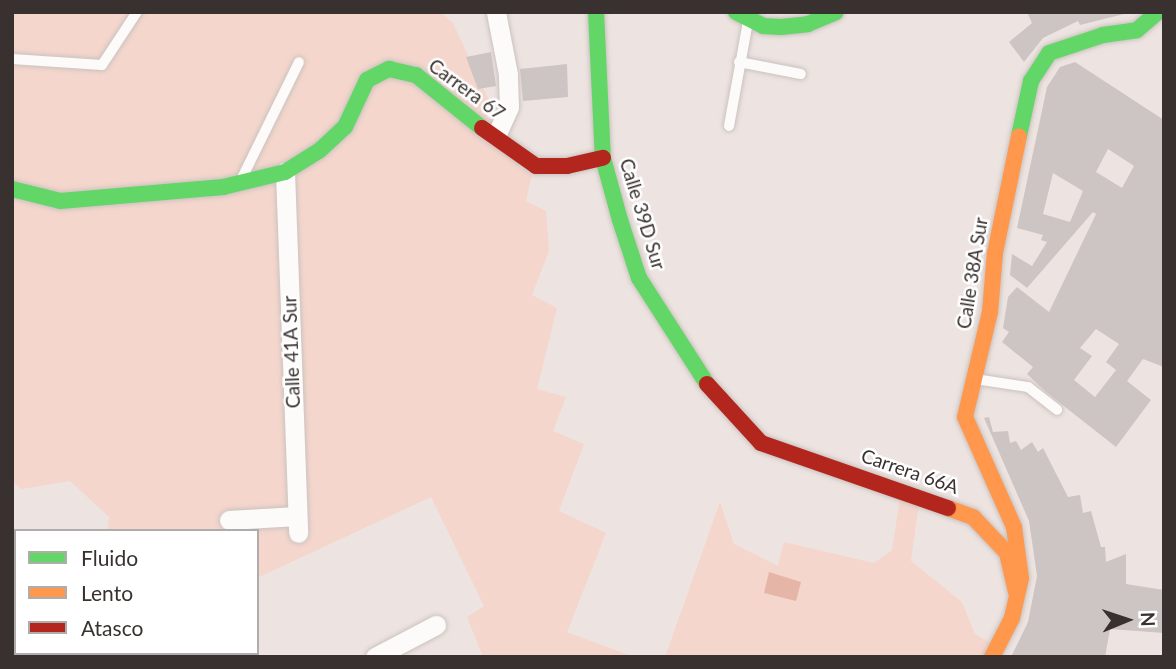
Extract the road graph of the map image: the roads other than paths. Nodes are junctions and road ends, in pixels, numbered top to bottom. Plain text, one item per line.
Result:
1 (137, 12) edge
2 (496, 12) edge
3 (596, 12) edge
4 (836, 12) edge
5 (1158, 12) edge
6 (742, 16) edge
7 (12, 60) edge
8 (299, 62) dead end
9 (739, 62) junction
10 (801, 75) dead end
11 (729, 126) dead end
12 (496, 136) junction
13 (603, 158) junction
14 (285, 172) junction
15 (241, 182) junction
16 (12, 189) edge
17 (971, 379) junction
18 (1057, 410) dead end
19 (749, 435) joint
20 (229, 520) dead end
21 (1016, 592) junction
22 (436, 625) dead end
23 (375, 657) edge
24 (992, 657) edge

1 - 7 lane
2 - 12 street
3 - 13 street, Calle 39D Sur
4 - 6 street
5 - 17 street, Calle 38A Sur
6 - 9 lane
8 - 15 lane
9 - 10 lane
9 - 11 lane
12 - 13 street, Carrera 67
12 - 14 street, Carrera 67
13 - 19 street, Calle 39D Sur
14 - 15 street, Carrera 67
14 - 20 street, Calle 41A Sur
15 - 16 street, Carrera 67
17 - 18 lane
17 - 21 street, Calle 38A Sur
19 - 21 street, Carrera 66A
21 - 24 street, Calle 38A Sur
22 - 23 street

